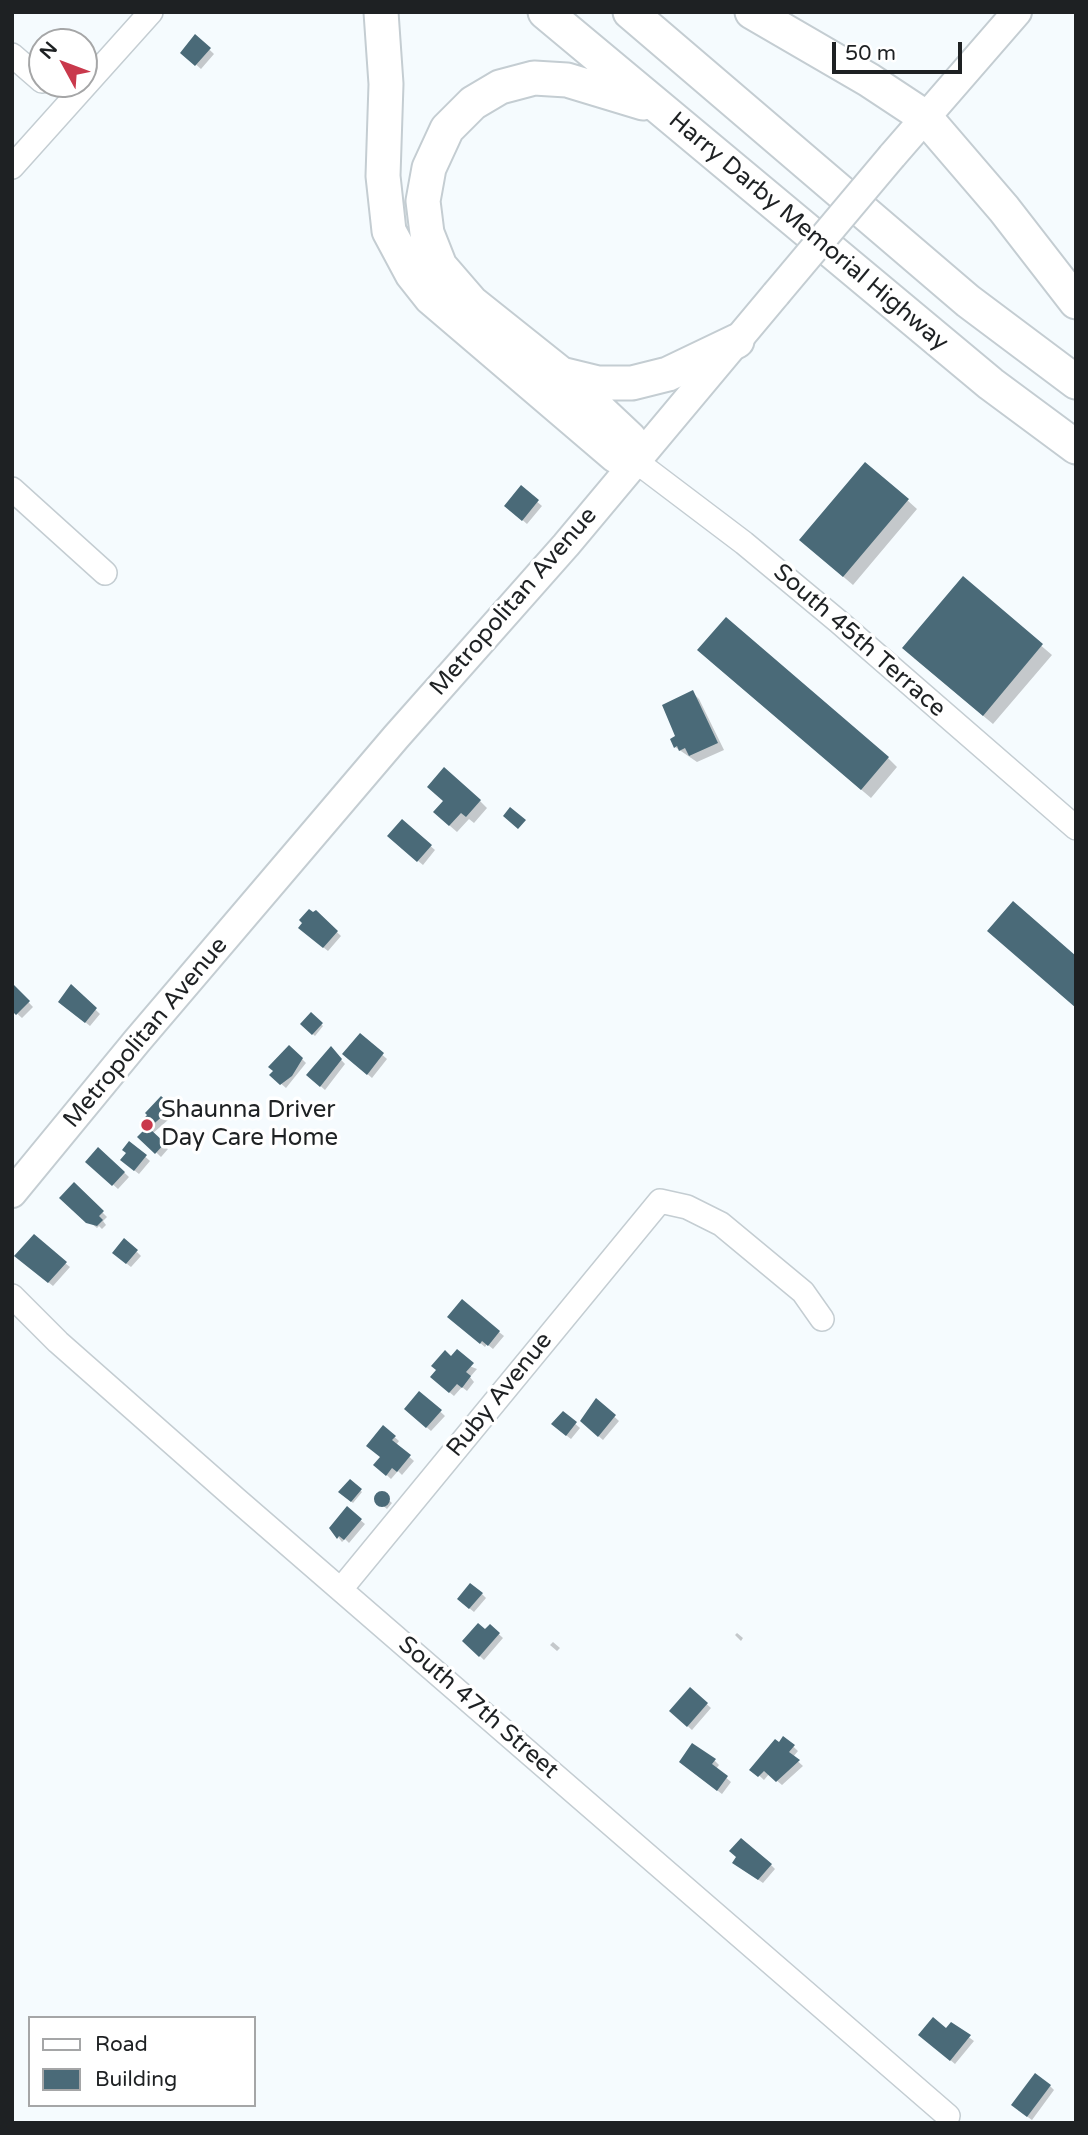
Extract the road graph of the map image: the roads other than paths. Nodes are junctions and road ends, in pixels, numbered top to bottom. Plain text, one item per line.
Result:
1 (151, 12) edge
2 (382, 12) edge
3 (545, 12) edge
4 (630, 12) edge
5 (752, 12) edge
6 (1008, 15) edge
7 (12, 55) edge
8 (28, 69) edge
9 (61, 98) edge
10 (68, 104) junction
11 (659, 108) junction
12 (925, 117) junction
13 (12, 167) edge
14 (1076, 302) edge
15 (737, 341) junction
16 (561, 374) junction
17 (1076, 382) edge
18 (1076, 447) edge
19 (637, 461) junction
20 (12, 489) edge
21 (105, 573) dead end
22 (1076, 828) edge
23 (12, 1192) edge
24 (12, 1296) edge
25 (822, 1319) dead end
26 (341, 1589) junction
27 (948, 2116) dead end

1 - 10 street
2 - 19 highway
3 - 11 highway, Harry Darby Memorial Highway
4 - 17 highway, Harry Darby Memorial Highway
5 - 12 highway
6 - 12 main road, Metropolitan Avenue
7 - 8 street
9 - 10 street
10 - 13 street
11 - 16 highway
11 - 18 highway, Harry Darby Memorial Highway
12 - 14 highway
12 - 15 main road, Metropolitan Avenue, bridge
15 - 16 highway
15 - 19 main road, Metropolitan Avenue
16 - 19 highway
19 - 22 street, South 45th Terrace
19 - 23 main road, Metropolitan Avenue
20 - 21 street
24 - 26 street, South 47th Street
25 - 26 street, Ruby Avenue
26 - 27 street, South 47th Street

